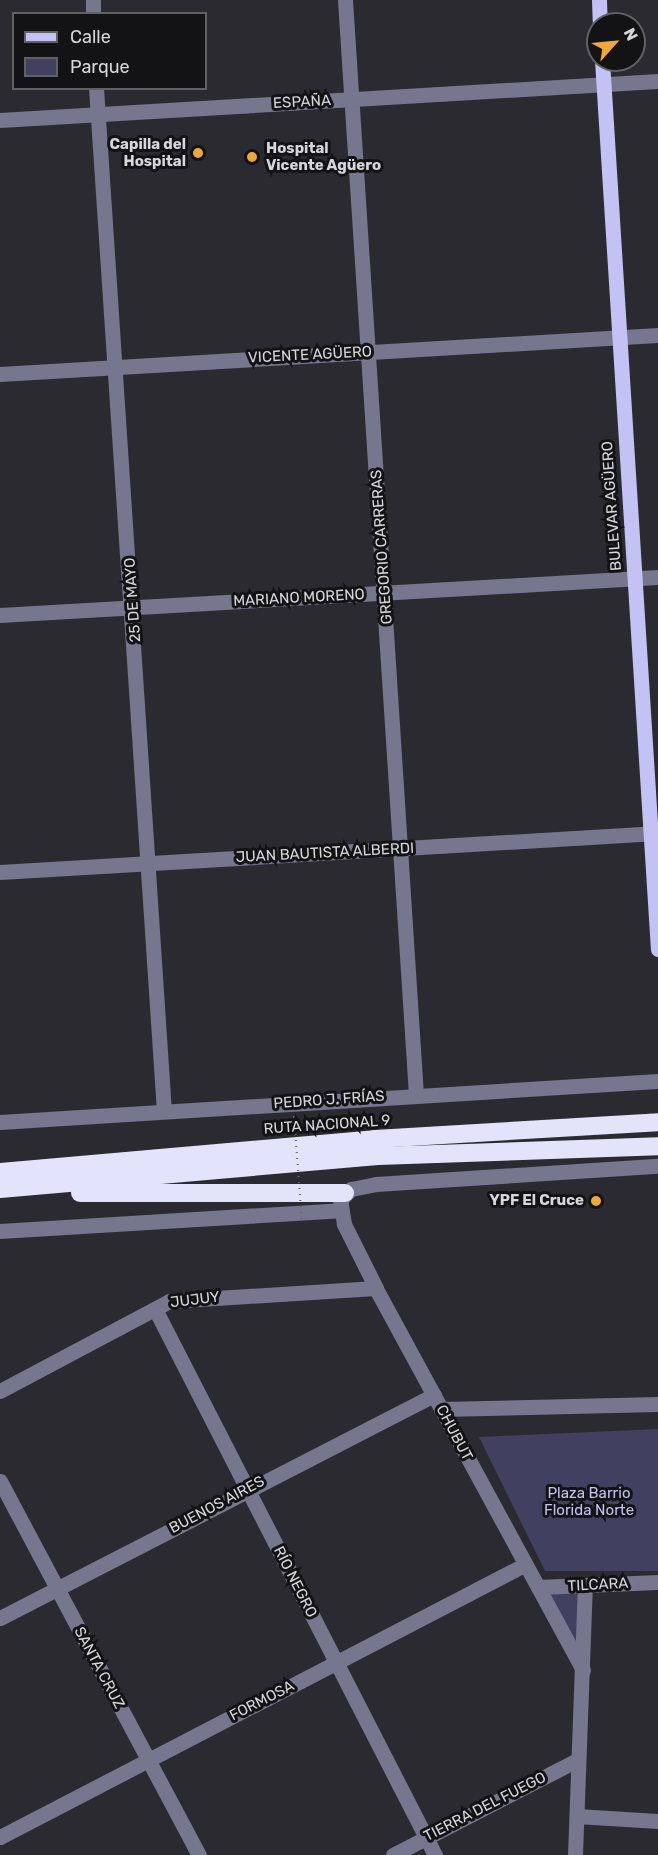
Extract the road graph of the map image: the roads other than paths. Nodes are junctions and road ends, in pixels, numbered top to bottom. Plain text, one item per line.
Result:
1 (345, 0) edge
2 (603, 72) edge
3 (658, 81) edge
4 (604, 84) junction
5 (96, 90) edge
6 (350, 99) junction
7 (98, 114) junction
8 (0, 120) edge
9 (658, 335) edge
10 (620, 337) junction
11 (370, 352) junction
12 (118, 367) junction
13 (0, 374) edge
14 (658, 577) edge
15 (635, 578) junction
16 (385, 593) junction
17 (133, 608) junction
18 (0, 615) edge
19 (655, 834) edge
20 (401, 848) junction
21 (149, 863) junction
22 (0, 872) edge
23 (658, 949) edge
24 (658, 1081) edge
25 (416, 1094) junction
26 (164, 1111) junction
27 (0, 1122) edge
28 (658, 1122) edge
29 (658, 1146) edge
30 (658, 1166) edge
31 (0, 1172) edge
32 (0, 1189) edge
33 (342, 1202) junction
34 (0, 1230) edge
35 (376, 1288) junction
36 (155, 1309) junction
37 (0, 1391) edge
38 (438, 1402) junction
39 (658, 1404) edge
40 (0, 1481) edge
41 (247, 1489) junction
42 (524, 1565) junction
43 (658, 1582) edge
44 (538, 1587) junction
45 (585, 1587) junction
46 (57, 1589) junction
47 (0, 1618) edge
48 (337, 1662) junction
49 (583, 1670) junction
50 (148, 1760) junction
51 (577, 1760) junction
52 (577, 1816) junction
53 (658, 1821) edge
54 (0, 1837) edge
55 (426, 1838) junction
56 (199, 1855) edge
57 (393, 1855) edge
58 (435, 1855) edge
59 (575, 1855) edge

1 - 6 street, GREGORIO CARRERAS
2 - 4 main road, BULEVAR AGÜERO
3 - 4 street, ESPAÑA
4 - 6 street, ESPAÑA
4 - 10 main road, BULEVAR AGÜERO
5 - 7 street, 25 DE MAYO
6 - 7 street, ESPAÑA
6 - 11 street, GREGORIO CARRERAS
7 - 8 street, ESPAÑA
7 - 12 street, 25 DE MAYO
9 - 10 street, VICENTE AGÜERO
10 - 11 street, VICENTE AGÜERO
10 - 15 main road, BULEVAR AGÜERO
11 - 12 street, VICENTE AGÜERO
11 - 16 street, GREGORIO CARRERAS
12 - 13 street, VICENTE AGÜERO
12 - 17 street, 25 DE MAYO
14 - 15 street, MARIANO MORENO
15 - 16 street, MARIANO MORENO
15 - 19 main road, BULEVAR AGÜERO
16 - 17 street, MARIANO MORENO
16 - 20 street, GREGORIO CARRERAS
17 - 18 street, MARIANO MORENO
17 - 21 street, 25 DE MAYO
19 - 20 street, JUAN BAUTISTA ALBERDI
19 - 23 main road, BULEVAR AGÜERO
20 - 21 street, JUAN BAUTISTA ALBERDI
20 - 25 street, GREGORIO CARRERAS
21 - 22 street, JUAN BAUTISTA ALBERDI
21 - 26 street, 25 DE MAYO
24 - 25 street, PEDRO J. FRÍAS
25 - 26 street, PEDRO J. FRÍAS
26 - 27 street, PEDRO J. FRÍAS
28 - 31 highway, RUTA NACIONAL 9
29 - 32 highway
30 - 33 street
32 - 33 highway
33 - 34 street
33 - 35 street, CHUBUT
35 - 36 street, JUJUY
35 - 38 street, CHUBUT
36 - 37 street, JUJUY
36 - 41 street, RÍO NEGRO
38 - 39 street
38 - 41 street, BUENOS AIRES
38 - 42 street, CHUBUT
40 - 46 street, SANTA CRUZ
41 - 46 street, BUENOS AIRES
41 - 48 street, RÍO NEGRO
42 - 44 street, CHUBUT
42 - 48 street, FORMOSA
43 - 45 street, TILCARA
44 - 45 street, TILCARA
44 - 49 street, CHUBUT
45 - 49 street
46 - 47 street, BUENOS AIRES
46 - 50 street, SANTA CRUZ
48 - 50 street, FORMOSA
48 - 55 street, RÍO NEGRO
49 - 51 street
50 - 54 street, FORMOSA
50 - 56 street, SANTA CRUZ
51 - 52 street
51 - 55 street, TIERRA DEL FUEGO
52 - 53 street
52 - 59 street
55 - 57 street, TIERRA DEL FUEGO
55 - 58 street, RÍO NEGRO

